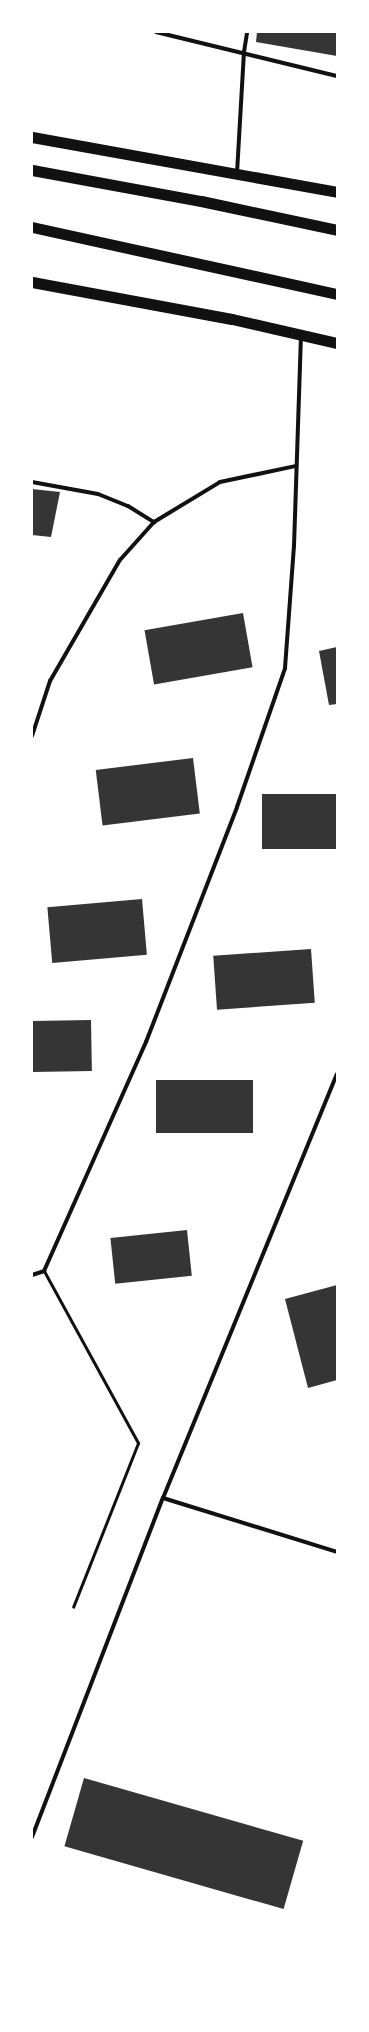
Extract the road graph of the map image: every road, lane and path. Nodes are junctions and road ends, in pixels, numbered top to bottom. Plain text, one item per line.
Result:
1 (156, 32) edge
2 (247, 32) edge
3 (244, 52) junction
4 (337, 76) edge
5 (32, 137) edge
6 (32, 170) edge
7 (237, 176) junction
8 (337, 192) edge
9 (32, 227) edge
10 (337, 230) edge
11 (32, 282) edge
12 (337, 294) edge
13 (301, 335) junction
14 (337, 343) edge
15 (296, 466) junction
16 (32, 482) edge
17 (154, 522) junction
18 (32, 736) edge
19 (337, 1074) edge
20 (44, 1271) junction
21 (32, 1275) edge
22 (163, 1498) junction
23 (337, 1552) edge
24 (73, 1607) dead end
25 (32, 1837) edge

1 - 3 street
2 - 3 street
3 - 4 street
3 - 7 street
5 - 7 highway
6 - 10 highway
7 - 8 highway
9 - 12 highway
11 - 13 highway
13 - 14 highway
13 - 15 street
15 - 17 street
15 - 20 street
16 - 17 street
17 - 18 street
19 - 22 street
20 - 21 street
20 - 24 lane
22 - 23 street
22 - 25 street

